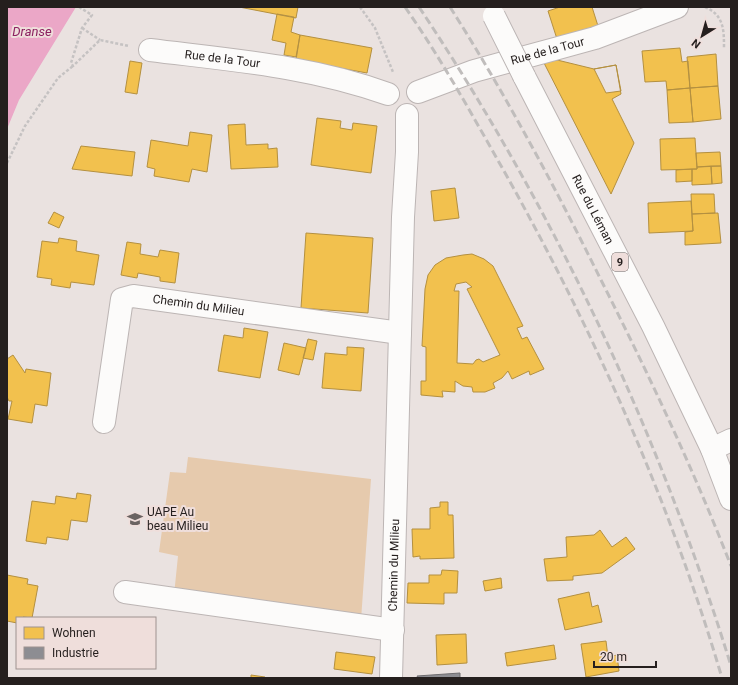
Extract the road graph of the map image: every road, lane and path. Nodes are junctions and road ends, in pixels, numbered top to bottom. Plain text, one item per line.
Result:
1 (79, 7) edge
2 (360, 7) edge
3 (677, 7) edge
4 (705, 7) edge
5 (492, 12) edge
6 (82, 28) junction
7 (100, 40) junction
8 (724, 48) dead end
9 (150, 50) joint
10 (73, 66) junction
11 (393, 89) junction
12 (418, 92) junction
13 (408, 115) junction
14 (7, 163) edge
15 (400, 333) junction
16 (104, 422) dead end
17 (719, 448) edge
18 (731, 484) edge
19 (731, 499) edge
20 (125, 592) dead end
21 (393, 630) junction
22 (391, 678) edge

1 - 6 path
2 - 11 path
3 - 12 street, Rue de la Tour
4 - 8 path
5 - 17 street, Rue du Léman / 9, bridge
6 - 7 path
6 - 10 path
7 - 9 path
7 - 10 path
9 - 11 street, Rue de la Tour
10 - 14 path
11 - 12 street
11 - 13 street
12 - 13 street
13 - 15 street, Chemin du Milieu
15 - 16 street, Chemin du Milieu
15 - 21 street, Chemin du Milieu
17 - 18 street, Rue du Léman / 9
17 - 19 street, Rue du Léman / 9
20 - 21 street, Chemin du Milieu
21 - 22 street, Chemin du Milieu

